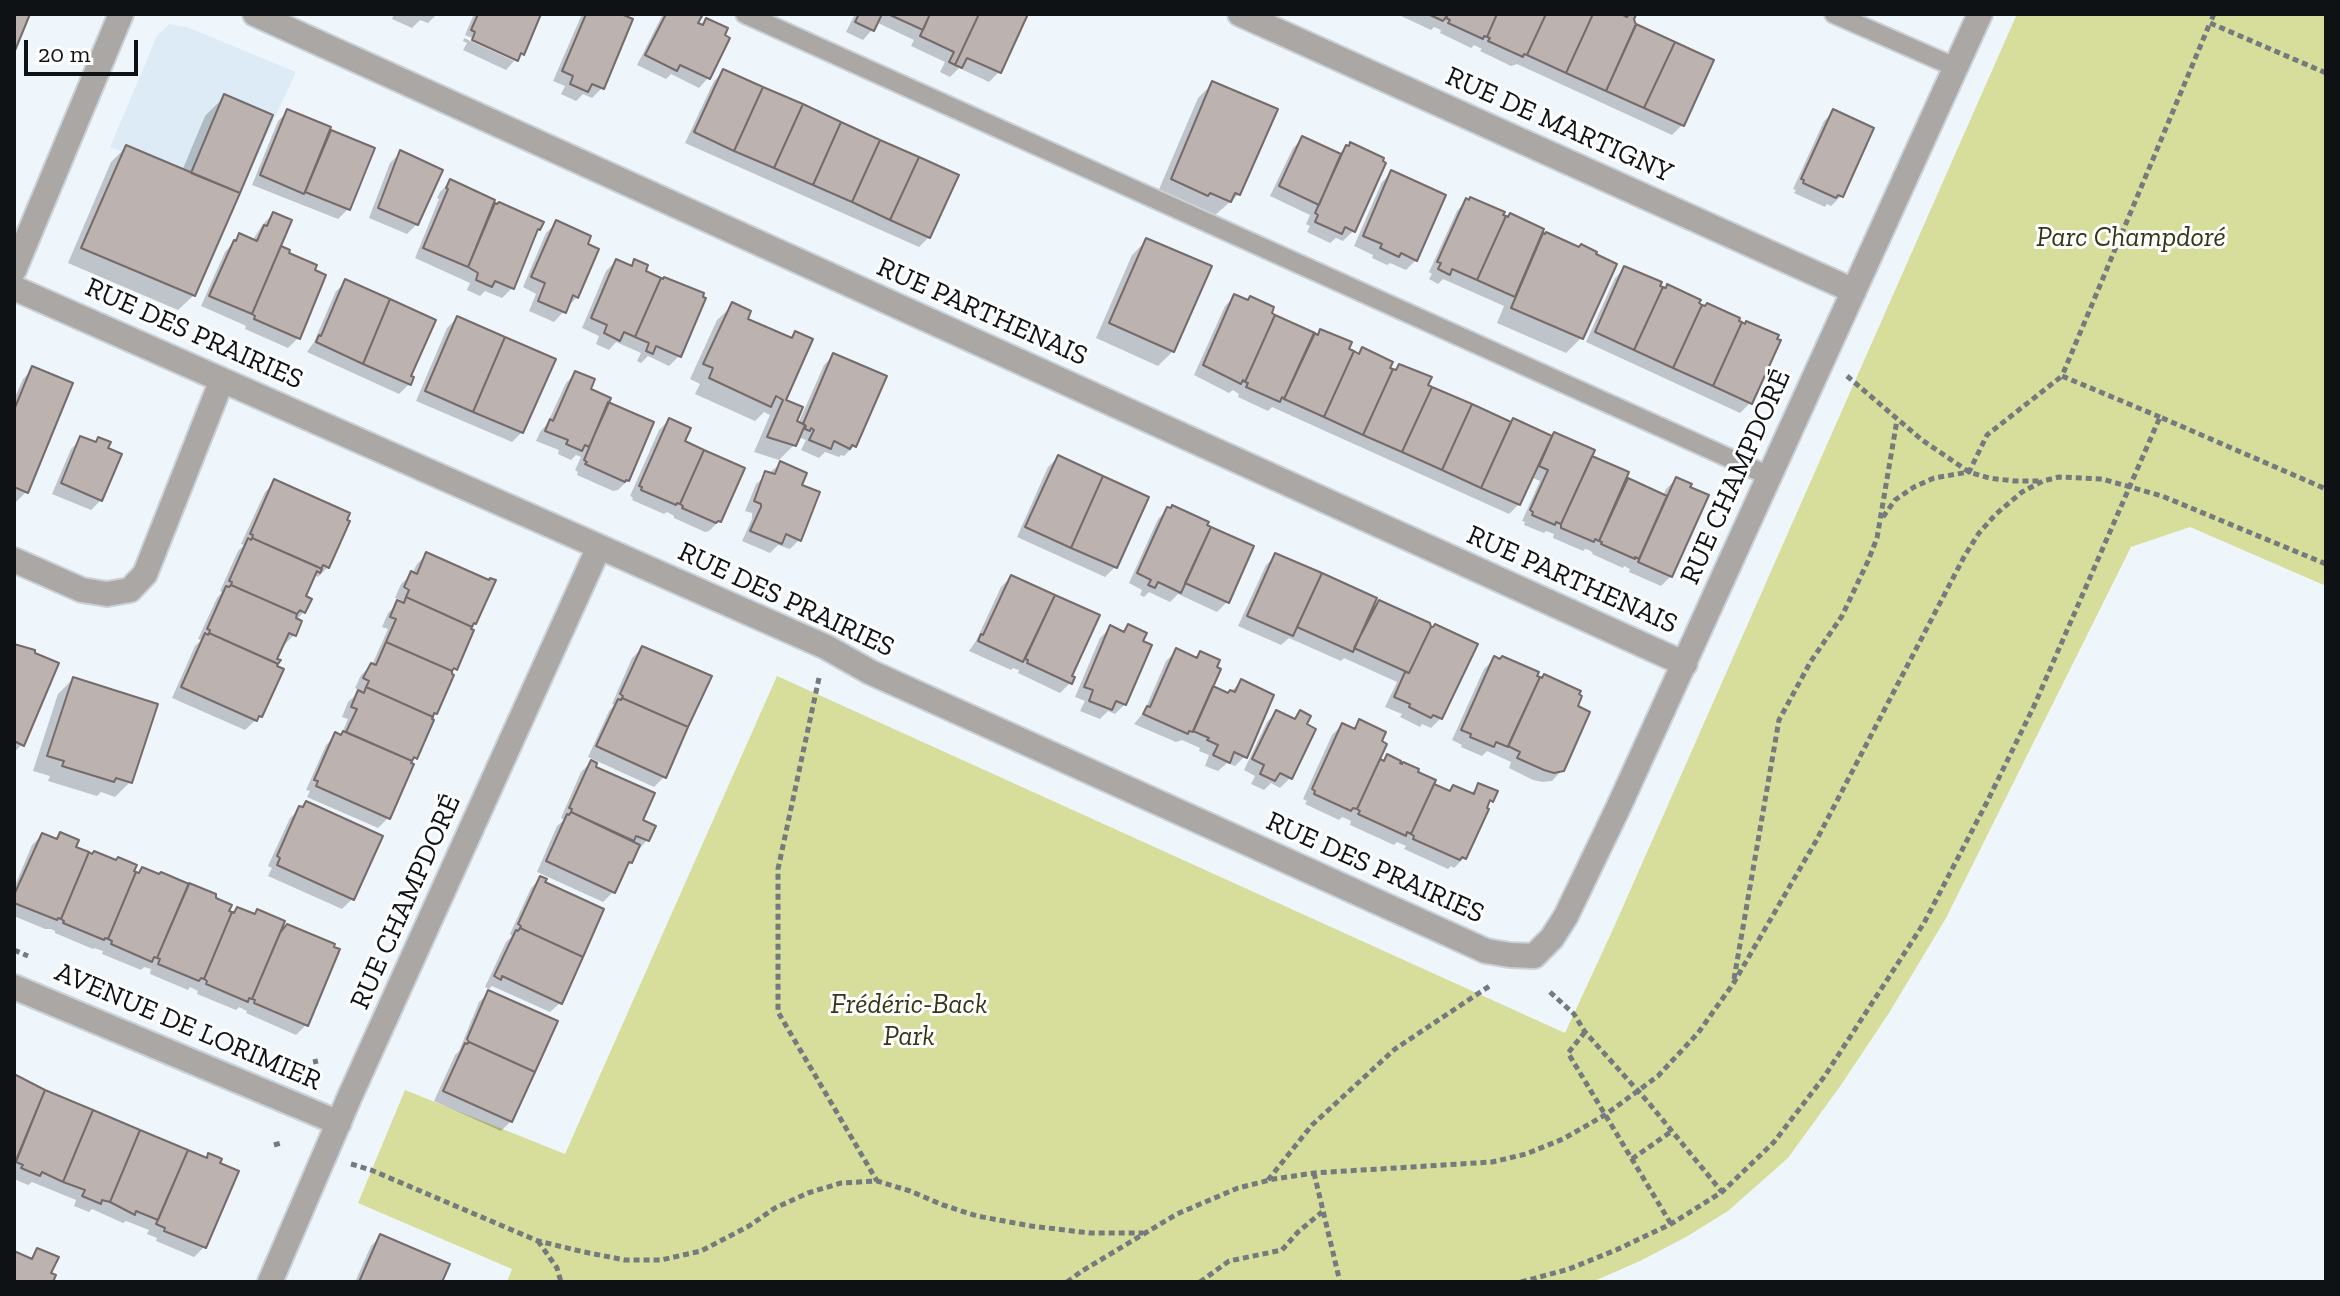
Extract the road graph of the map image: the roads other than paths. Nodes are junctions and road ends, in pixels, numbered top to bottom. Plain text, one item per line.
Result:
1 (121, 14) edge
2 (255, 14) edge
3 (745, 14) edge
4 (1240, 14) edge
5 (1834, 14) edge
6 (1980, 14) edge
7 (1957, 68) junction
8 (14, 270) edge
9 (14, 288) edge
10 (1854, 291) junction
11 (222, 380) junction
12 (1769, 476) junction
13 (599, 547) junction
14 (14, 560) edge
15 (1685, 664) junction
16 (1534, 956) joint
17 (14, 987) edge
18 (339, 1123) junction
19 (270, 1282) edge

1 - 8 street
2 - 15 street, RUE PARTHENAIS
3 - 12 lane
4 - 10 street, RUE DE MARTIGNY
5 - 7 lane
6 - 7 street, RUE CHAMPDORÉ
7 - 10 street, RUE CHAMPDORÉ
9 - 11 street, RUE DES PRAIRIES
10 - 12 street, RUE CHAMPDORÉ
11 - 13 street, RUE DES PRAIRIES
11 - 14 street
12 - 15 street, RUE CHAMPDORÉ
13 - 16 street, RUE DES PRAIRIES
13 - 18 street, RUE CHAMPDORÉ
15 - 16 street, RUE CHAMPDORÉ
17 - 18 street, AVENUE DE LORIMIER
18 - 19 street, RUE CHAMPDORÉ

